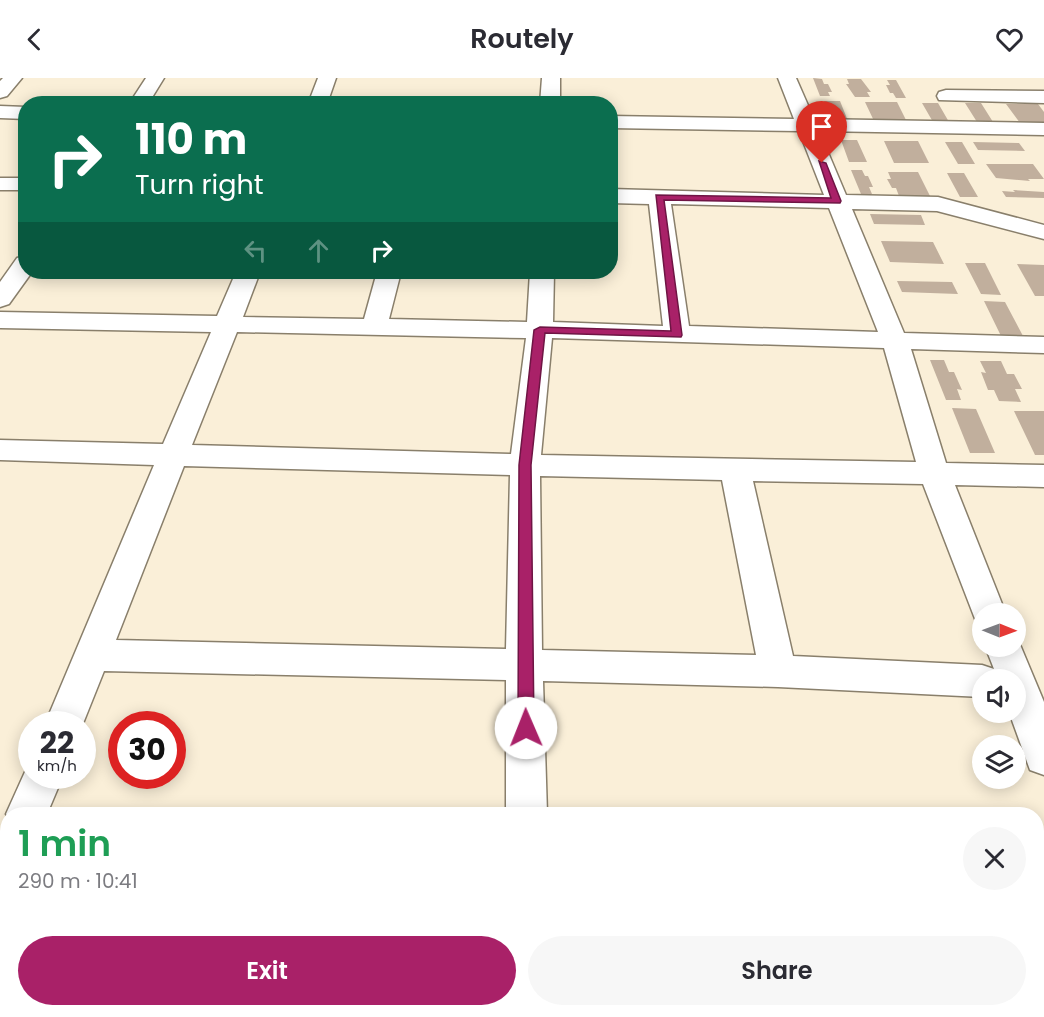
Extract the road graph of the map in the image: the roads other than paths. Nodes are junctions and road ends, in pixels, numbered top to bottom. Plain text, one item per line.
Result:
1 (13, 78) edge
2 (155, 78) edge
3 (327, 78) edge
4 (551, 78) edge
5 (787, 78) edge
6 (934, 78) edge
7 (0, 92) edge
8 (143, 96) edge
9 (319, 96) edge
10 (550, 96) edge
11 (946, 96) junction
12 (1044, 97) edge
13 (0, 112) edge
14 (18, 113) edge
15 (618, 122) edge
16 (808, 125) junction
17 (967, 128) junction
18 (1044, 130) edge
19 (0, 184) edge
20 (18, 184) edge
21 (618, 196) edge
22 (659, 197) junction
23 (837, 201) junction
24 (1043, 226) edge
25 (18, 274) edge
26 (245, 279) edge
27 (387, 279) edge
28 (542, 279) edge
29 (0, 299) edge
30 (0, 320) edge
31 (227, 325) junction
32 (375, 328) junction
33 (540, 330) junction
34 (677, 335) junction
35 (895, 342) junction
36 (1044, 345) edge
37 (0, 450) edge
38 (174, 454) junction
39 (525, 465) junction
40 (735, 469) junction
41 (934, 472) junction
42 (1044, 476) edge
43 (985, 603) edge
44 (92, 655) junction
45 (524, 663) junction
46 (778, 671) junction
47 (972, 680) edge
48 (1026, 710) edge
49 (69, 711) edge
50 (1044, 757) edge
51 (38, 789) edge
52 (30, 807) edge
53 (527, 807) edge

1 - 7 street
2 - 8 street
3 - 9 street
4 - 10 street
5 - 16 street
6 - 11 street
11 - 12 street
11 - 17 street
13 - 14 street
15 - 16 street
16 - 17 street
16 - 23 street
17 - 18 street
19 - 20 street
21 - 22 street
22 - 23 street
22 - 34 street
23 - 24 street
23 - 35 street
25 - 29 street
26 - 31 street
27 - 32 street
28 - 33 street
30 - 31 street
31 - 32 street
31 - 38 street
32 - 33 street
33 - 34 street
33 - 39 street
34 - 35 street
35 - 36 street
35 - 41 street
37 - 38 street
38 - 39 street
38 - 44 street
39 - 40 street
39 - 45 street
40 - 41 street
40 - 46 street
41 - 42 street
41 - 43 street
44 - 45 street
44 - 49 street
45 - 46 street
45 - 53 street
46 - 47 street
48 - 50 street
51 - 52 street

